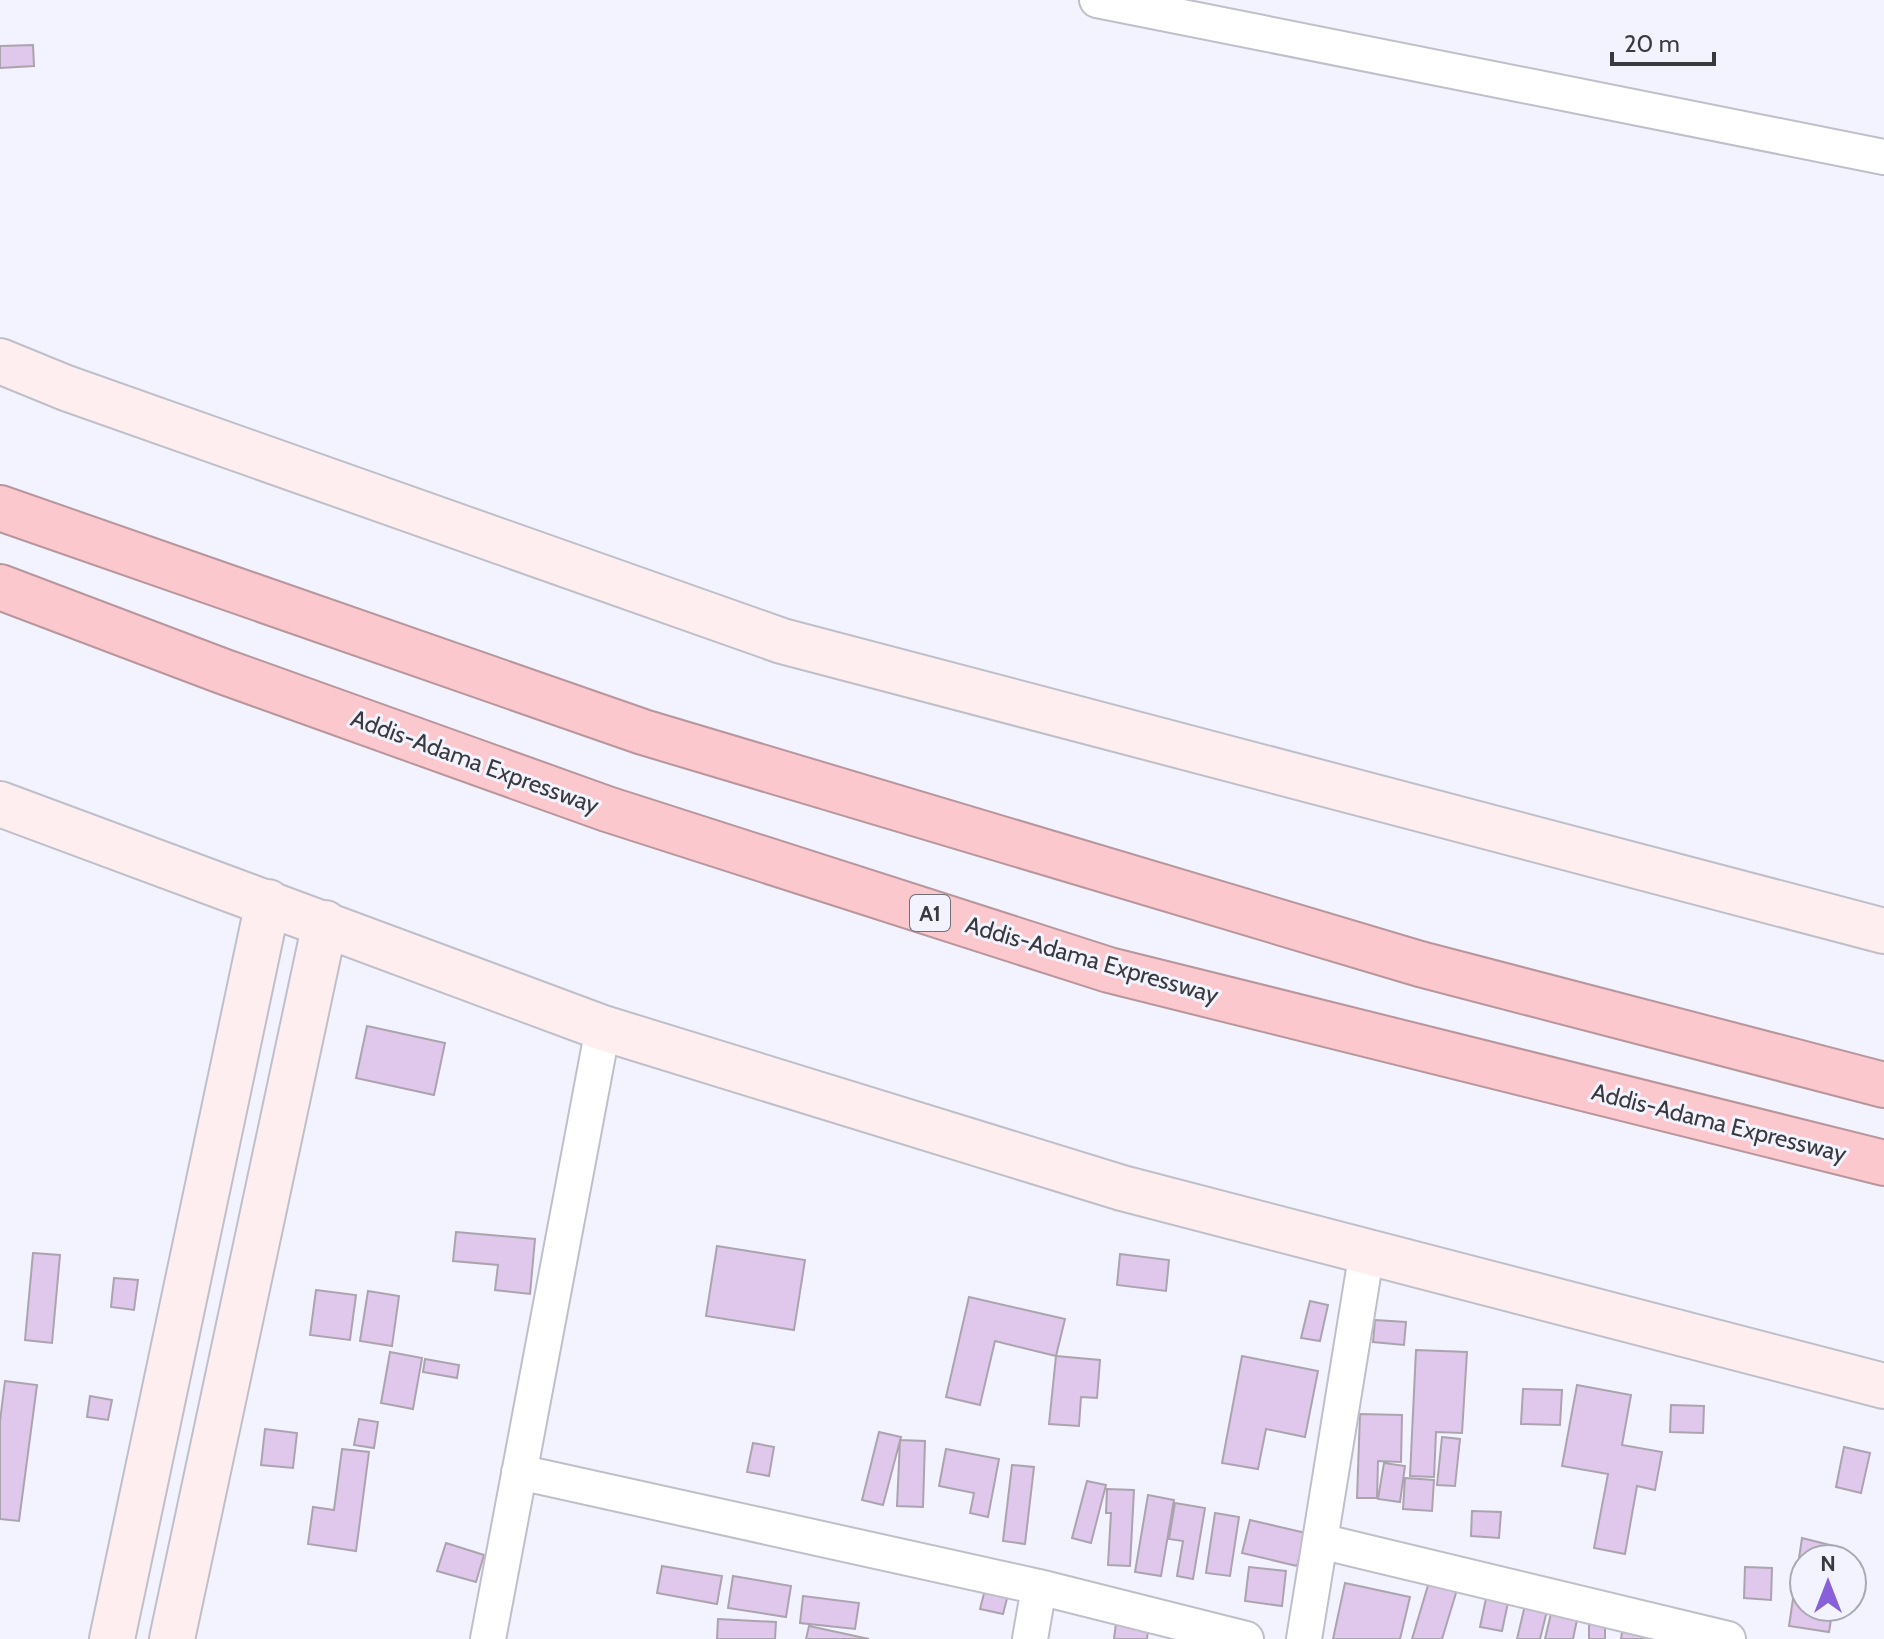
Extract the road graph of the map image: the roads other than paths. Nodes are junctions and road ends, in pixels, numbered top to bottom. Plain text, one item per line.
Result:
1 (1097, 0) edge
2 (1884, 157) edge
3 (0, 361) edge
4 (0, 508) edge
5 (0, 587) edge
6 (0, 804) edge
7 (268, 902) junction
8 (325, 923) junction
9 (1884, 931) edge
10 (603, 1028) junction
11 (1884, 1085) edge
12 (1884, 1163) edge
13 (1367, 1251) junction
14 (1884, 1386) edge
15 (519, 1472) junction
16 (1320, 1541) junction
17 (1039, 1587) junction
18 (1715, 1637) edge
19 (112, 1639) edge
20 (172, 1639) edge
21 (488, 1639) edge
22 (1030, 1639) edge
23 (1246, 1639) edge
24 (1304, 1639) edge

1 - 2 street
3 - 9 street
4 - 11 highway
5 - 12 highway, Addis-Adama Expressway / A1
6 - 7 street
7 - 8 street
7 - 19 street
8 - 10 street
8 - 20 street
10 - 13 street
10 - 15 street
13 - 14 street
13 - 16 street
15 - 17 street
15 - 21 street
16 - 18 street
16 - 24 street
17 - 22 street
17 - 23 street

